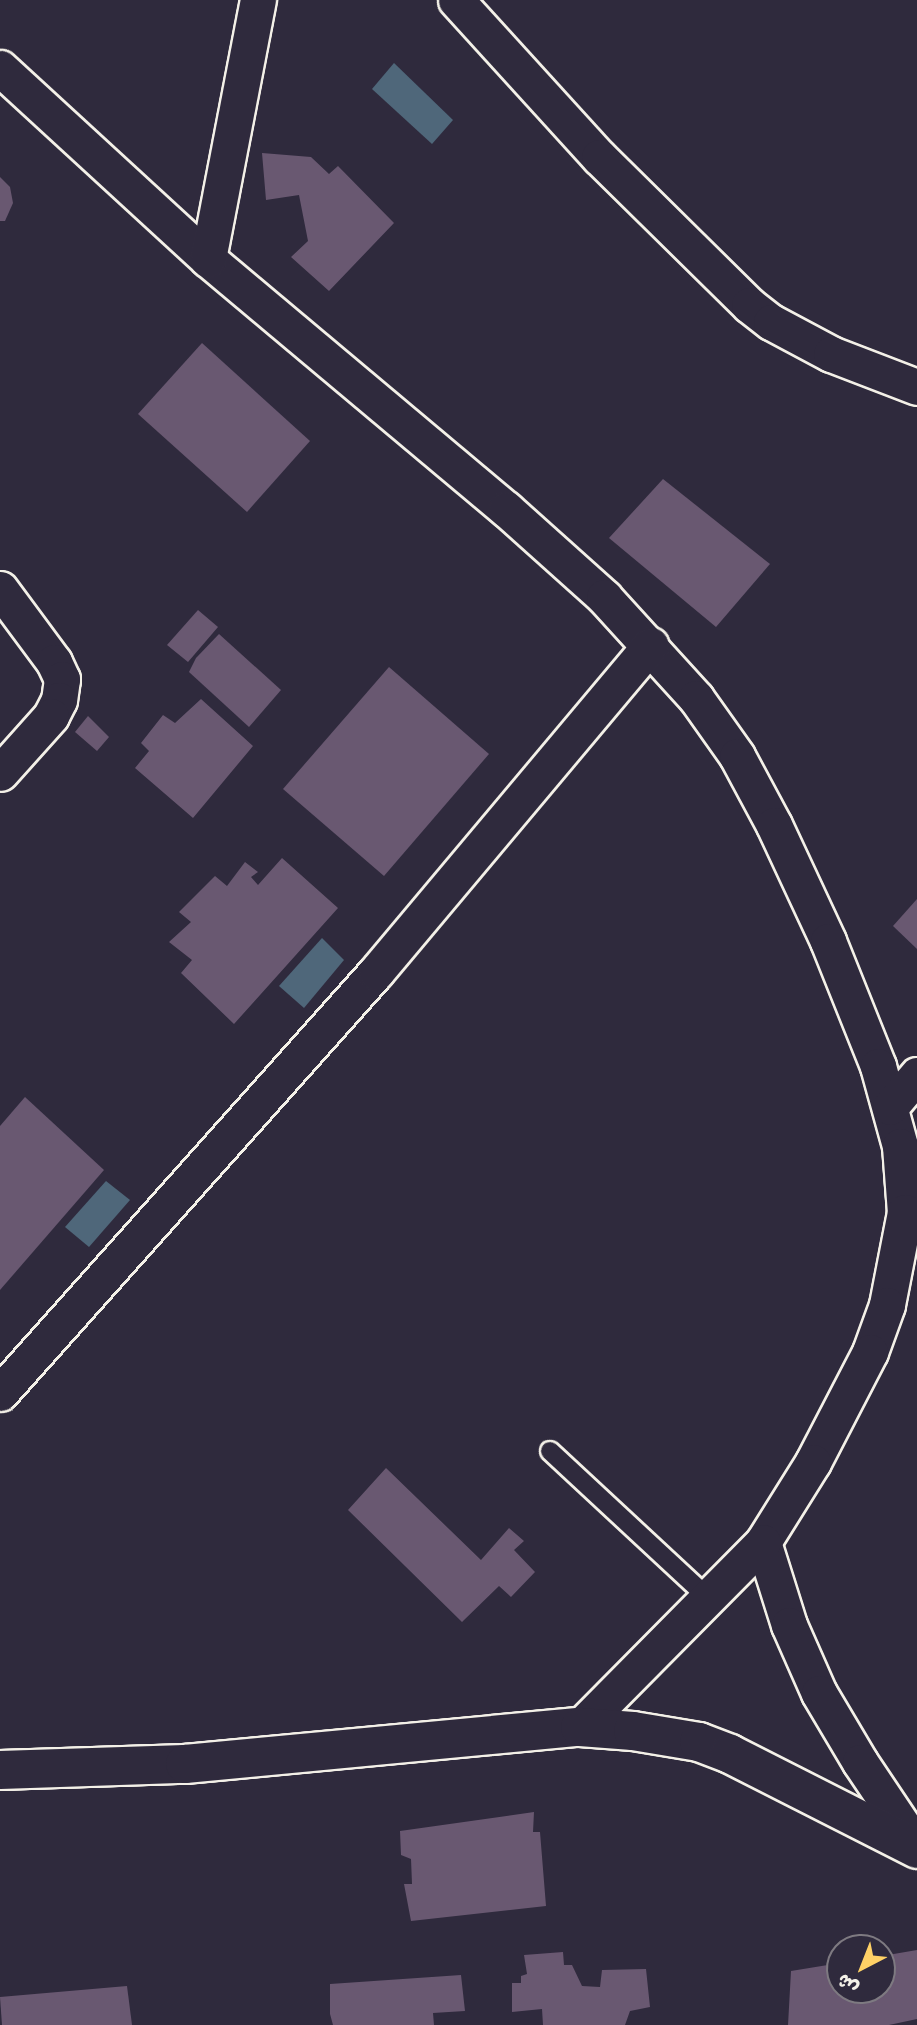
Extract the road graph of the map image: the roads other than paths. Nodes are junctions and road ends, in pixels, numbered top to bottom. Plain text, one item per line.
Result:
1 (258, 0) edge
2 (456, 0) edge
3 (473, 13) edge
4 (0, 68) edge
5 (208, 259) junction
6 (917, 387) edge
7 (0, 589) edge
8 (650, 645) junction
9 (0, 773) edge
10 (917, 1075) edge
11 (890, 1107) junction
12 (0, 1393) edge
13 (550, 1451) dead end
14 (763, 1542) junction
15 (708, 1598) junction
16 (580, 1727) junction
17 (0, 1770) edge
18 (917, 1848) edge

1 - 5 street
2 - 3 street
3 - 6 street
4 - 5 street
5 - 8 street
7 - 9 street
8 - 11 street
8 - 12 street
10 - 11 street
11 - 14 street
13 - 15 lane
14 - 15 street
14 - 18 street
15 - 16 street
16 - 17 street
16 - 18 street

